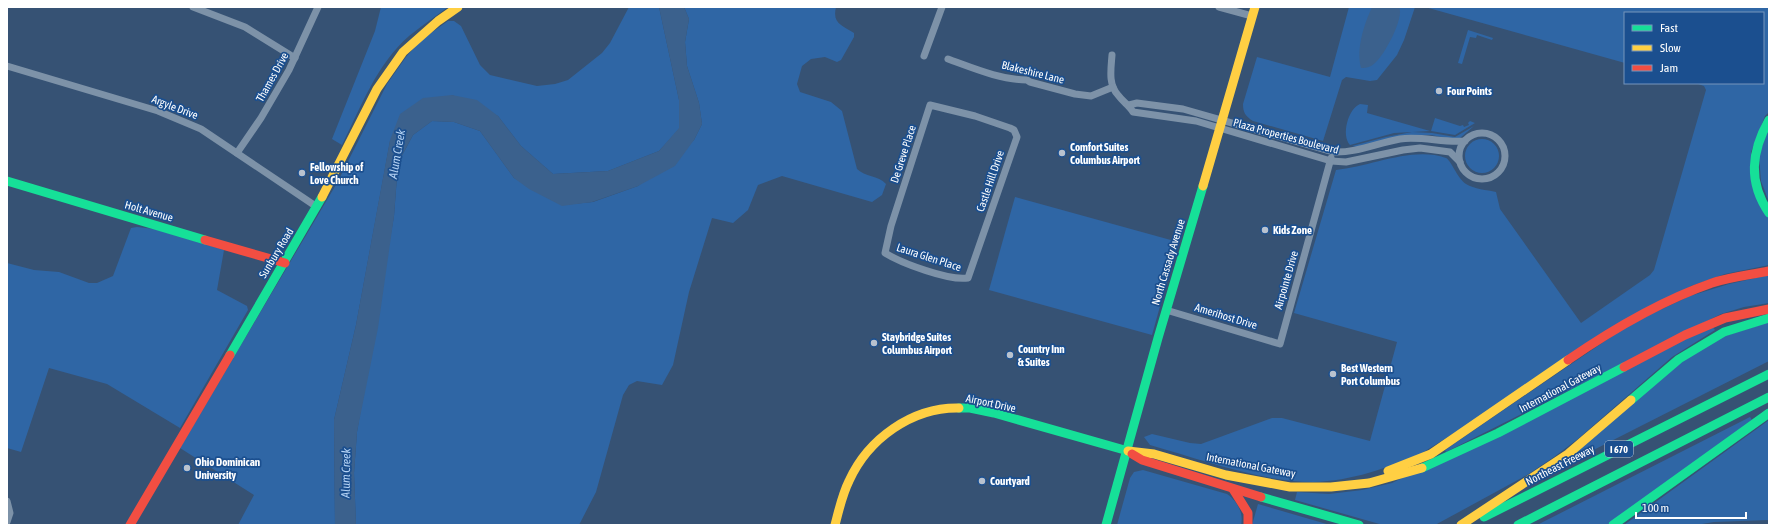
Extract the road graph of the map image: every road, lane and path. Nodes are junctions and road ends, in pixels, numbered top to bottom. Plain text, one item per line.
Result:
1 (193, 7) edge
2 (318, 7) edge
3 (458, 7) edge
4 (942, 7) edge
5 (1219, 7) edge
6 (1253, 12) edge
7 (1112, 55) dead end
8 (924, 56) dead end
9 (295, 58) junction
10 (948, 59) dead end
11 (7, 66) edge
12 (1112, 87) junction
13 (1129, 106) junction
14 (975, 116) joint
15 (1769, 120) edge
16 (1222, 125) junction
17 (1465, 141) junction
18 (1333, 152) junction
19 (237, 153) junction
20 (1331, 161) junction
21 (1460, 162) junction
22 (7, 181) edge
23 (317, 207) junction
24 (1769, 213) edge
25 (885, 253) joint
26 (285, 263) junction
27 (1769, 271) edge
28 (968, 278) joint
29 (1769, 308) edge
30 (1166, 310) junction
31 (1769, 318) edge
32 (1280, 344) joint
33 (1769, 374) edge
34 (1769, 397) edge
35 (1769, 414) edge
36 (1128, 451) junction
37 (1331, 487) junction
38 (1233, 489) junction
39 (8, 502) edge
40 (7, 522) edge
41 (130, 525) edge
42 (835, 525) edge
43 (1106, 525) edge
44 (1248, 525) edge
45 (1359, 525) edge
46 (1461, 525) edge
47 (1469, 525) edge
48 (1518, 525) edge
49 (1614, 525) edge

1 - 9 street
2 - 9 street, Thames Drive
3 - 23 main road, Sunbury Road
4 - 8 street
5 - 6 street
6 - 16 main road, North Cassady Avenue
7 - 12 street
9 - 19 street, Thames Drive
10 - 12 street, Blakeshire Lane
11 - 19 street, Argyle Drive
12 - 13 street
13 - 16 street
13 - 16 street
14 - 25 street, De Greve Place
14 - 28 street, Castle Hill Drive
15 - 24 main road
16 - 18 street, Plaza Properties Boulevard
16 - 20 street, Plaza Properties Boulevard
16 - 30 main road, North Cassady Avenue
17 - 18 street, Plaza Properties Boulevard
17 - 21 street
17 - 21 street, Plaza Properties Boulevard
18 - 20 street, Airpointe Drive
19 - 23 street, Argyle Drive
20 - 21 street, Plaza Properties Boulevard
20 - 32 street, Airpointe Drive
22 - 26 main road, Holt Avenue
23 - 26 main road, Sunbury Road
25 - 28 street, Laura Glen Place
26 - 41 main road, Sunbury Road
27 - 37 main road
29 - 37 main road, International Gateway
30 - 32 street, Amerihost Drive
30 - 36 main road, North Cassady Avenue
31 - 46 main road
33 - 47 main road, Northeast Freeway / I 670
34 - 48 main road, I 670
35 - 49 main road
36 - 37 main road, International Gateway
36 - 38 main road
36 - 42 main road, Airport Drive
36 - 43 main road, North Cassady Avenue
38 - 44 main road
38 - 45 main road
39 - 40 street

